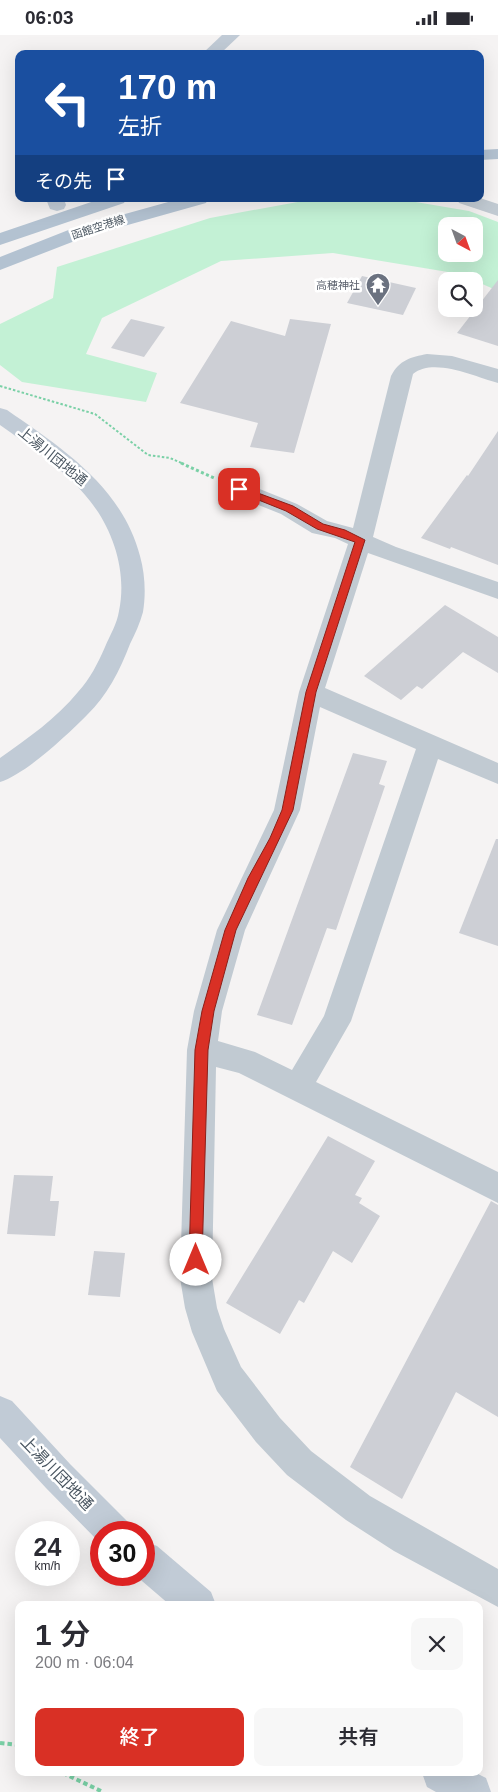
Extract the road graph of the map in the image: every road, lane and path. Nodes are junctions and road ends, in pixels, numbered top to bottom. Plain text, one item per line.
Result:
1 (232, 35) edge
2 (215, 50) edge
3 (498, 153) edge
4 (484, 155) edge
5 (108, 202) edge
6 (189, 202) edge
7 (474, 202) edge
8 (498, 211) edge
9 (0, 239) edge
10 (0, 264) edge
11 (498, 376) edge
12 (0, 386) edge
13 (0, 415) edge
14 (239, 489) joint
15 (360, 540) junction
16 (498, 591) edge
17 (311, 692) junction
18 (430, 744) junction
19 (0, 772) edge
20 (498, 774) edge
21 (202, 1050) junction
22 (298, 1086) junction
23 (498, 1188) edge
24 (0, 1413) edge
25 (103, 1521) edge
26 (155, 1568) edge
27 (498, 1589) edge
28 (193, 1601) edge
29 (0, 1743) edge
30 (15, 1745) edge
31 (69, 1776) edge
32 (446, 1776) edge
33 (102, 1792) edge
34 (472, 1792) edge

1 - 2 street
3 - 4 main road
5 - 9 main road, 函館空港線
6 - 10 main road, 函館空港線
7 - 8 street
11 - 15 street
12 - 14 path
13 - 19 street, 上湯川団地通
14 - 15 street
15 - 16 street
15 - 17 street
17 - 18 street
17 - 21 street
18 - 20 street
18 - 22 street
21 - 22 street
21 - 27 street
22 - 23 street
24 - 25 street, 上湯川団地通
26 - 28 street
29 - 30 path
31 - 33 path
32 - 34 street

